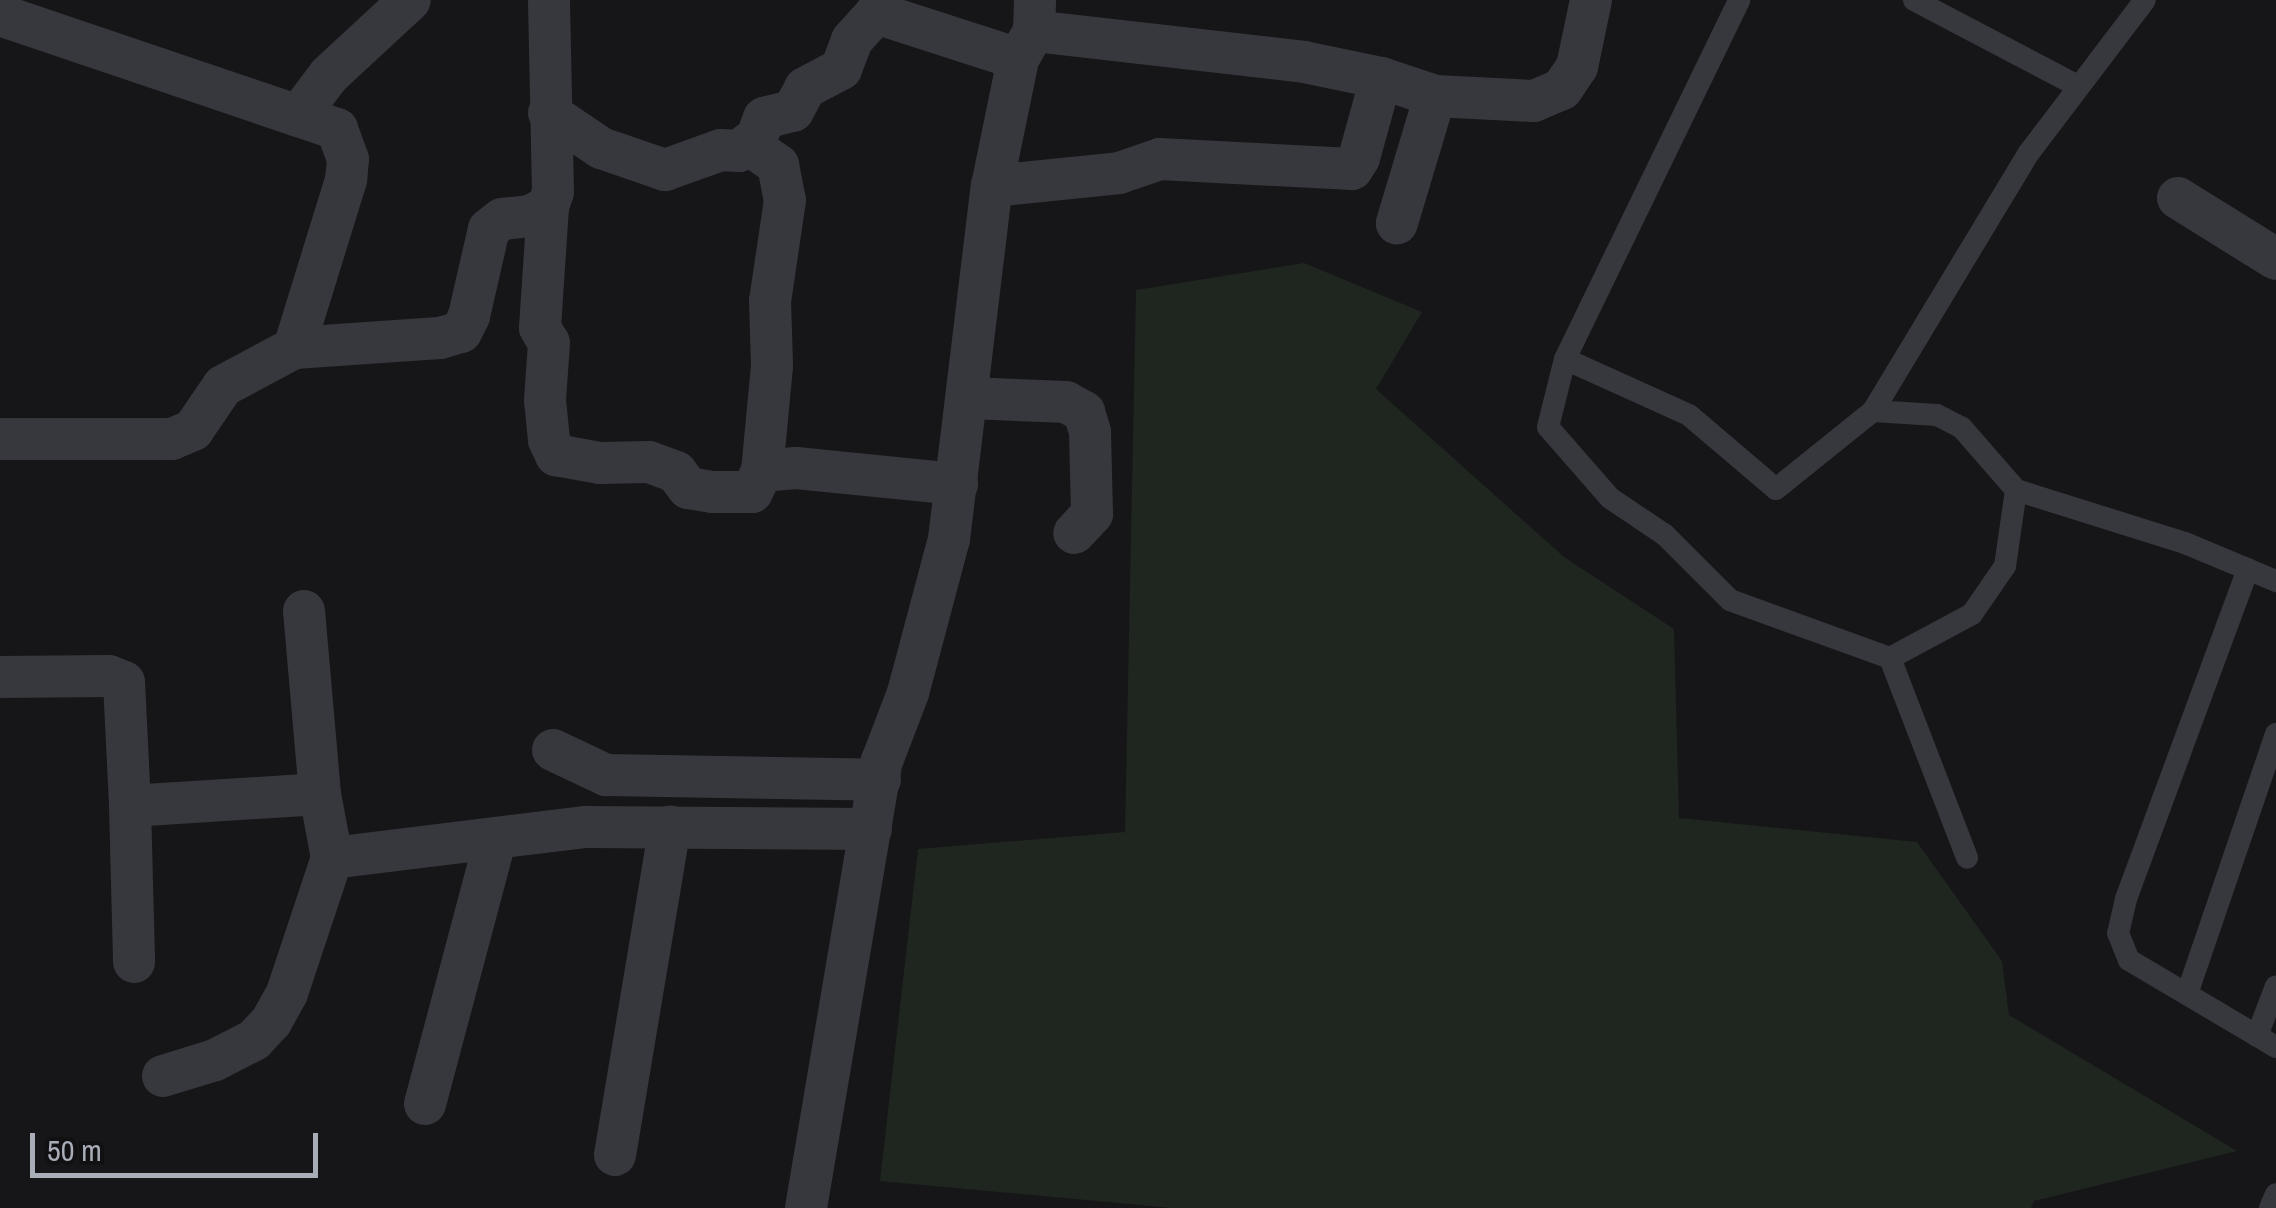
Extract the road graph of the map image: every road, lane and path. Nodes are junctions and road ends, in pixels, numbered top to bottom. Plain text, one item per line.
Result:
1 (410, 0) edge
2 (549, 0) edge
3 (1591, 0) edge
4 (1740, 0) edge
5 (1914, 0) edge
6 (2145, 0) edge
7 (0, 16) edge
8 (1029, 30) edge
9 (1381, 78) junction
10 (2078, 86) junction
11 (1435, 96) junction
12 (549, 113) junction
13 (298, 116) junction
14 (748, 144) junction
15 (992, 186) junction
16 (2178, 198) dead end
17 (548, 208) junction
18 (1397, 223) dead end
19 (2276, 258) edge
20 (294, 348) junction
21 (1565, 359) junction
22 (968, 398) junction
23 (1873, 411) junction
24 (0, 439) edge
25 (762, 470) junction
26 (957, 484) junction
27 (2016, 490) junction
28 (1074, 533) dead end
29 (2248, 569) junction
30 (2276, 580) edge
31 (304, 611) dead end
32 (1890, 658) junction
33 (0, 678) edge
34 (2276, 734) edge
35 (553, 750) dead end
36 (880, 780) junction
37 (320, 794) junction
38 (130, 806) junction
39 (670, 827) junction
40 (871, 828) junction
41 (496, 838) junction
42 (332, 858) junction
43 (1967, 858) dead end
44 (134, 962) dead end
45 (2276, 986) edge
46 (2186, 994) junction
47 (2266, 1042) edge
48 (163, 1076) dead end
49 (425, 1104) dead end
50 (615, 1156) dead end
51 (2276, 1194) edge
52 (806, 1208) edge
53 (2270, 1208) edge

1 - 13 street
2 - 12 street
3 - 11 street
4 - 21 lane
5 - 10 lane
6 - 10 lane
7 - 13 street
8 - 9 street
8 - 14 street
8 - 15 street
9 - 11 street
9 - 15 street
10 - 23 lane
11 - 18 street
12 - 14 street
12 - 17 street
13 - 20 street
14 - 25 street
15 - 22 street
16 - 19 street
17 - 20 street
17 - 25 street
20 - 24 street
21 - 23 lane
21 - 32 lane
22 - 26 street
22 - 28 street
23 - 27 lane
25 - 26 street
26 - 36 street
27 - 29 lane
27 - 32 lane
29 - 30 lane
29 - 46 lane
31 - 37 street
32 - 43 lane
33 - 38 street
34 - 46 lane
35 - 36 street
36 - 40 street
37 - 38 street
37 - 42 street
38 - 44 street
39 - 40 street
39 - 41 street
39 - 50 street
40 - 52 street
41 - 42 street
41 - 49 street
42 - 48 street
45 - 47 lane
46 - 47 lane
51 - 53 lane

